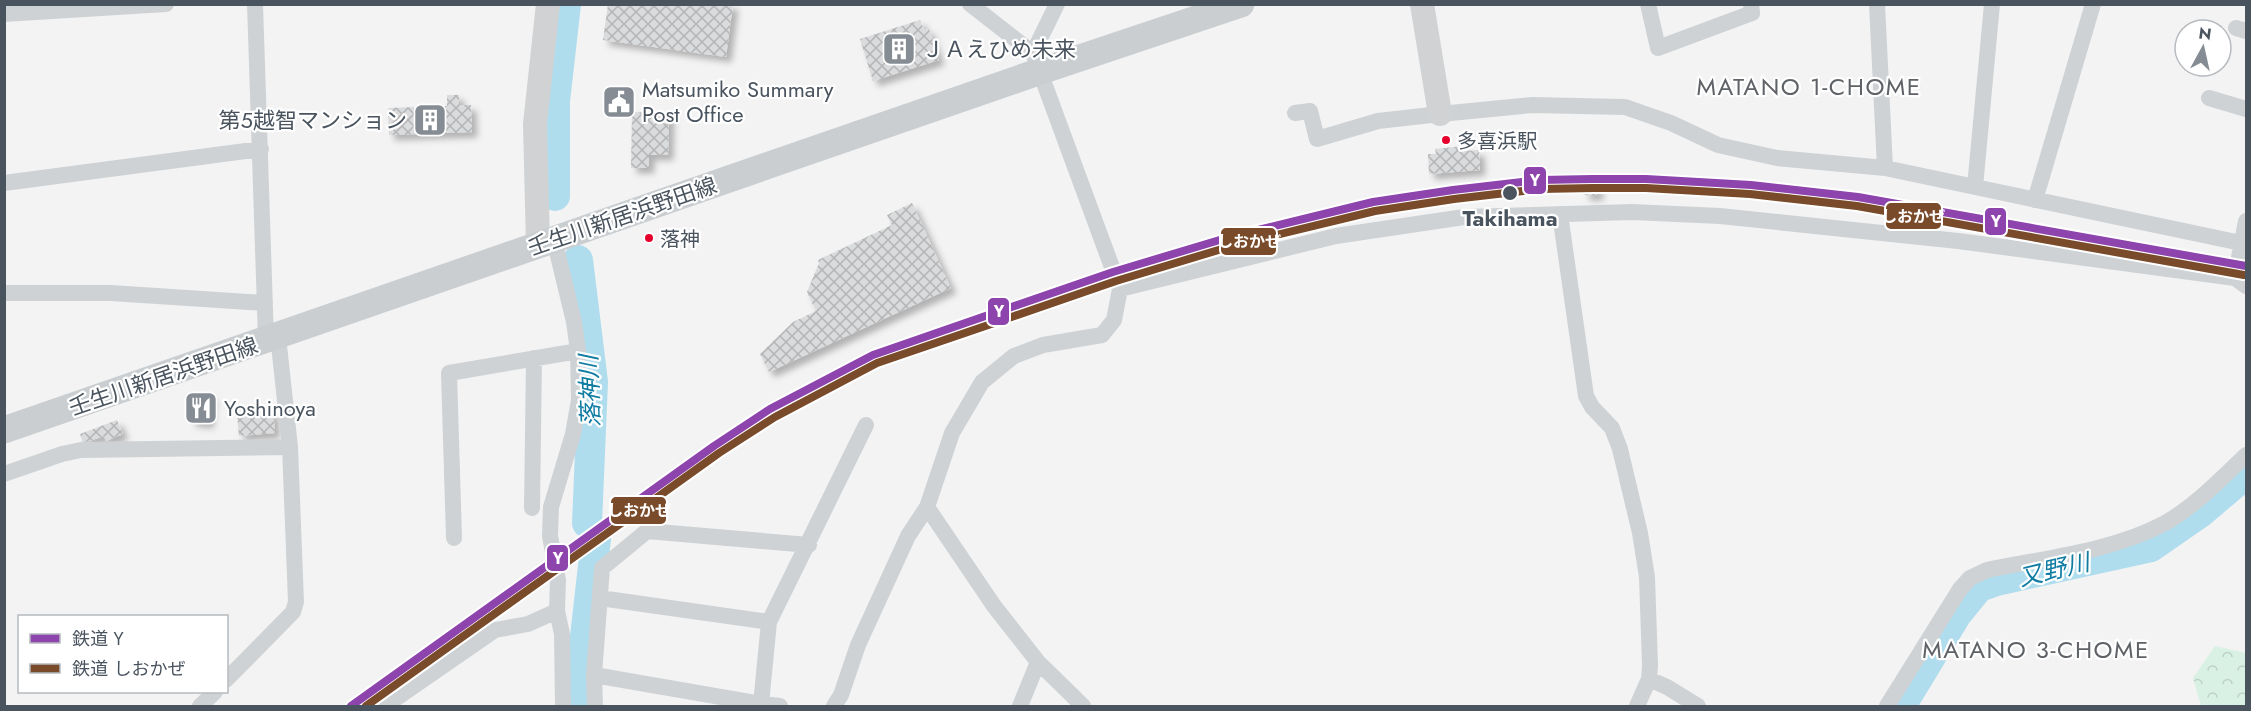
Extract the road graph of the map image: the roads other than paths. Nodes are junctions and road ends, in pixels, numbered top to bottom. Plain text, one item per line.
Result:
1 (166, 4) edge
2 (255, 4) edge
3 (548, 4) edge
4 (970, 4) edge
5 (1057, 4) edge
6 (1241, 4) edge
7 (1422, 4) edge
8 (1648, 4) edge
9 (1751, 4) edge
10 (1877, 4) edge
11 (1992, 4) edge
12 (2093, 4) edge
13 (48, 8) edge
14 (4, 14) edge
15 (1037, 62) junction
16 (2209, 98) dead end
17 (2247, 109) edge
18 (1295, 113) dead end
19 (1440, 114) junction
20 (261, 149) junction
21 (1885, 168) junction
22 (4, 183) edge
23 (1975, 187) junction
24 (2035, 200) junction
25 (1560, 214) junction
26 (2247, 221) edge
27 (546, 242) junction
28 (2241, 243) junction
29 (2241, 282) edge
30 (1120, 289) junction
31 (4, 293) edge
32 (265, 303) junction
33 (272, 338) junction
34 (578, 351) junction
35 (534, 358) junction
36 (866, 425) dead end
37 (4, 430) edge
38 (290, 447) junction
39 (2247, 455) edge
40 (4, 474) edge
41 (532, 507) dead end
42 (927, 507) junction
43 (454, 538) dead end
44 (809, 545) junction
45 (600, 598) junction
46 (557, 611) junction
47 (769, 622) junction
48 (1038, 662) junction
49 (594, 675) junction
50 (228, 678) edge
51 (1649, 679) junction
52 (214, 693) edge
53 (761, 705) edge
54 (200, 706) edge
55 (385, 706) edge
56 (563, 706) edge
57 (595, 706) edge
58 (780, 706) edge
59 (834, 706) edge
60 (1020, 706) edge
61 (1083, 706) edge
62 (1637, 706) edge
63 (1698, 706) edge
64 (1887, 706) edge

1 - 13 street
2 - 20 street
3 - 27 street
4 - 15 street
5 - 15 street
6 - 15 main road, 壬生川新居浜野田線
7 - 19 street
8 - 9 street
10 - 21 street
11 - 23 street
12 - 24 street
13 - 14 street
15 - 27 main road, 壬生川新居浜野田線
15 - 30 street
16 - 17 street
18 - 19 street
19 - 21 street
20 - 22 street
20 - 32 street
21 - 23 street
23 - 24 street
24 - 28 street
25 - 29 street
25 - 30 street
25 - 51 street
26 - 28 street
27 - 33 main road, 壬生川新居浜野田線
27 - 34 street
28 - 29 street
30 - 42 street
31 - 32 street
32 - 33 street
33 - 37 main road, 壬生川新居浜野田線
33 - 38 street
34 - 35 street
34 - 46 street
35 - 41 street
35 - 43 street
36 - 44 street
38 - 40 street
38 - 50 street
39 - 64 street
42 - 48 street
42 - 59 street
44 - 45 street
44 - 47 street
45 - 47 street
45 - 49 street
46 - 55 street
46 - 56 street
47 - 53 street
48 - 60 street
48 - 61 street
49 - 53 street
49 - 57 street
51 - 62 street
51 - 63 street
52 - 54 street
53 - 58 street

